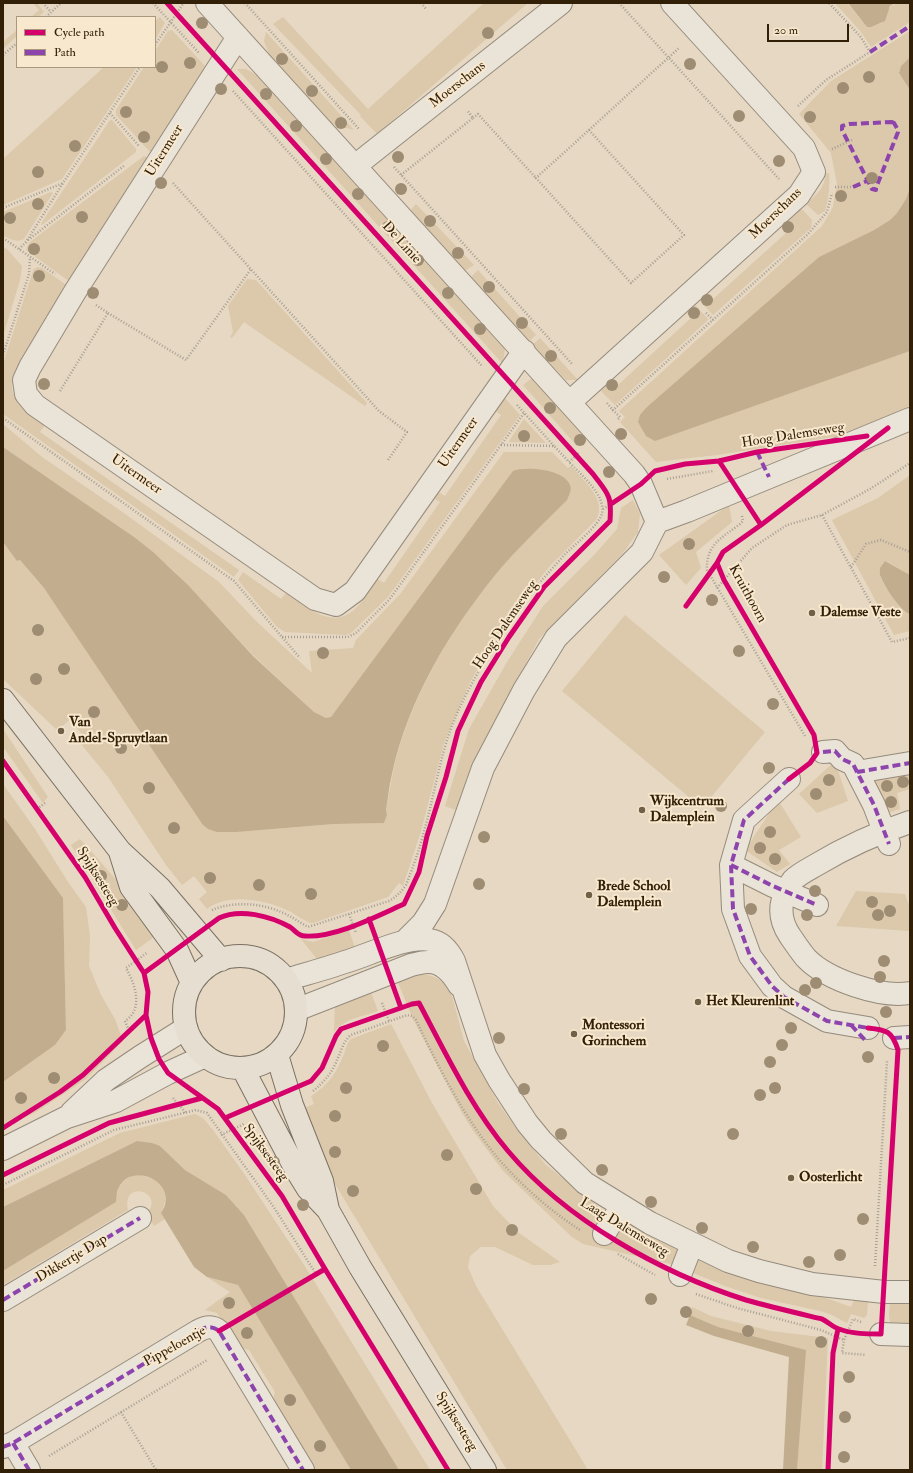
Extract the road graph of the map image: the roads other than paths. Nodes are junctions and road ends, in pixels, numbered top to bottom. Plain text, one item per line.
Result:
1 (207, 3) edge
2 (561, 3) edge
3 (672, 3) edge
4 (238, 37) junction
5 (355, 166) junction
6 (524, 351) junction
7 (570, 402) junction
8 (910, 419) edge
9 (657, 522) junction
10 (3, 700) edge
11 (823, 752) dead end
12 (910, 764) edge
13 (857, 772) junction
14 (789, 779) dead end
15 (910, 822) edge
16 (886, 838) junction
17 (120, 851) junction
18 (731, 865) junction
19 (445, 877) junction
20 (786, 892) junction
21 (816, 905) dead end
22 (430, 940) junction
23 (405, 941) junction
24 (221, 960) junction
25 (411, 965) junction
26 (286, 980) junction
27 (192, 983) junction
28 (910, 993) edge
29 (465, 996) junction
30 (296, 1010) junction
31 (186, 1028) junction
32 (861, 1031) dead end
33 (277, 1055) junction
34 (205, 1056) junction
35 (243, 1069) junction
36 (67, 1117) junction
37 (3, 1149) edge
38 (622, 1206) junction
39 (328, 1210) junction
40 (140, 1218) dead end
41 (604, 1234) dead end
42 (692, 1244) junction
43 (680, 1275) dead end
44 (910, 1292) edge
45 (3, 1300) edge
46 (881, 1334) road end
47 (910, 1336) edge
48 (8, 1445) edge
49 (28, 1469) edge
50 (303, 1470) edge
51 (485, 1470) edge

1 - 4 street, De Linie
2 - 5 street, Moerschans
3 - 7 street, Moerschans
4 - 5 street, De Linie
4 - 6 street, Uitermeer
5 - 6 street, De Linie
6 - 7 street, De Linie
7 - 9 street, De Linie
8 - 9 street, Hoog Dalemseweg
9 - 19 street
10 - 17 main road, Spijksesteeg
11 - 13 street
12 - 13 street
13 - 16 street
14 - 18 street
15 - 16 street
16 - 20 street
17 - 24 main road, Spijksesteeg
17 - 27 main road, Spijksesteeg
18 - 20 street
18 - 32 street
19 - 22 street
19 - 23 street
20 - 21 street
20 - 28 street
22 - 23 street
22 - 25 street
22 - 29 street, Laag Dalemseweg
23 - 26 street
24 - 26 main road
24 - 27 main road
25 - 29 street, Laag Dalemseweg
25 - 30 street, Laag Dalemseweg
26 - 30 main road
27 - 31 main road
29 - 38 street, Laag Dalemseweg
30 - 33 main road
31 - 34 main road
31 - 36 street
33 - 35 main road
33 - 39 main road, Spijksesteeg
34 - 35 main road
34 - 36 street
35 - 39 main road, Spijksesteeg
36 - 37 street
38 - 41 street
38 - 42 street, Laag Dalemseweg
39 - 51 main road, Spijksesteeg
40 - 45 street, Dikkertje Dap
42 - 43 street
42 - 44 street, Laag Dalemseweg
46 - 47 street
48 - 49 street
48 - 50 street, Pippeloentje

